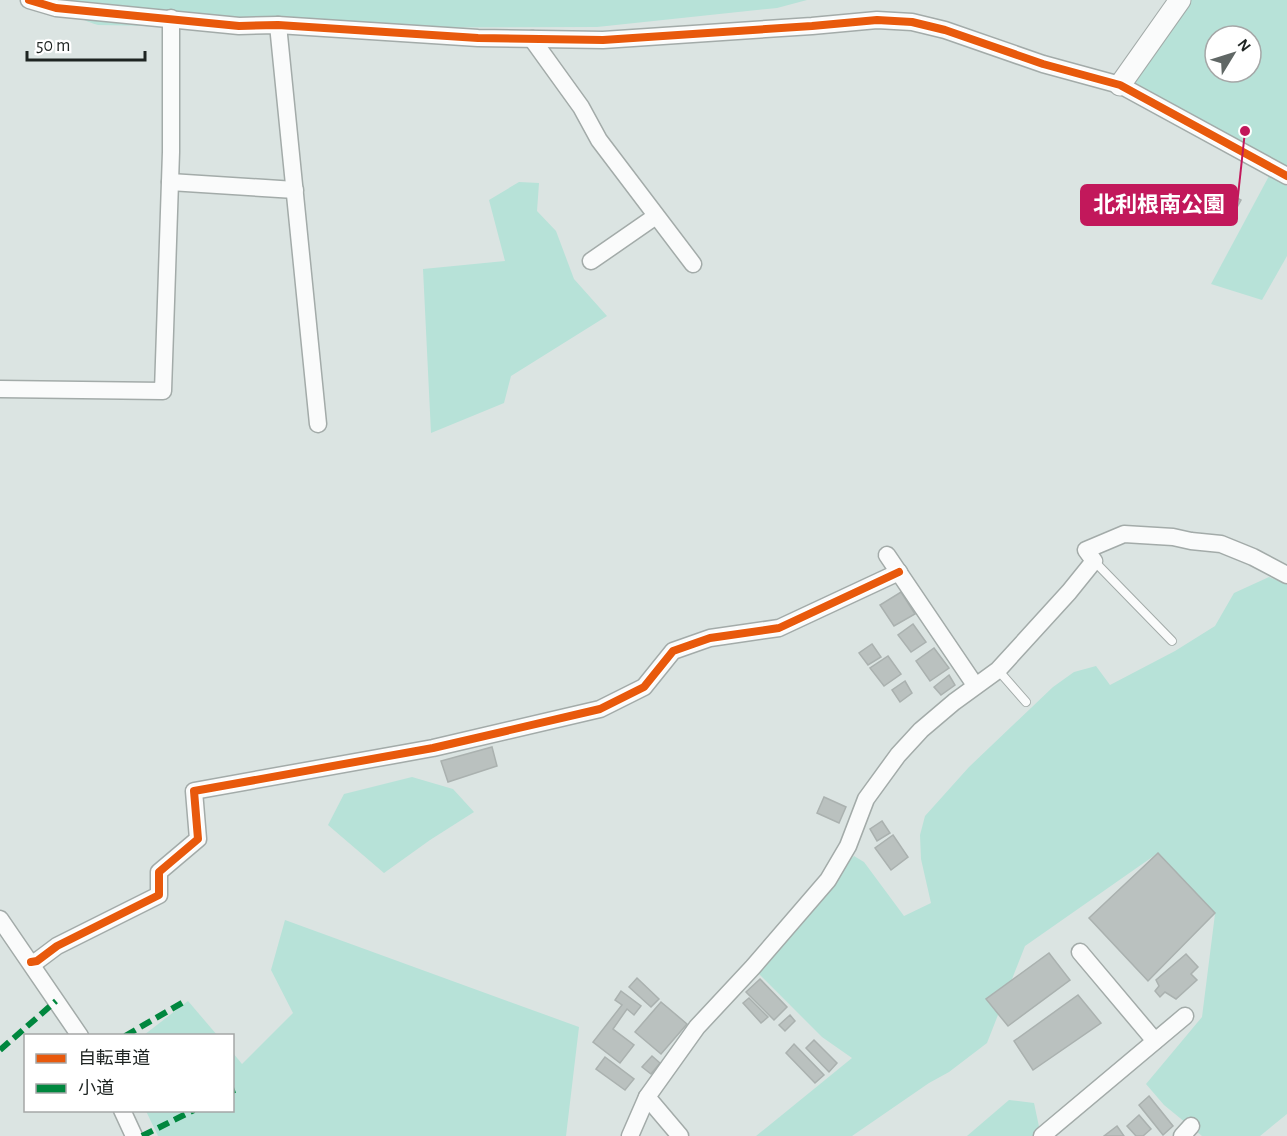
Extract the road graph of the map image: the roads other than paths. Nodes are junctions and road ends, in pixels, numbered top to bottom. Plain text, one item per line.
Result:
1 (28, 0) edge
2 (1180, 0) edge
3 (147, 8) edge
4 (171, 18) junction
5 (278, 25) junction
6 (531, 39) junction
7 (1120, 85) junction
8 (1287, 176) edge
9 (170, 182) junction
10 (294, 190) junction
11 (656, 216) junction
12 (591, 261) dead end
13 (693, 264) dead end
14 (0, 389) edge
15 (318, 424) dead end
16 (887, 555) dead end
17 (1094, 561) junction
18 (899, 572) junction
19 (1287, 574) edge
20 (1172, 641) dead end
21 (998, 670) junction
22 (975, 685) junction
23 (1026, 702) dead end
24 (0, 919) edge
25 (1080, 952) dead end
26 (30, 962) junction
27 (1185, 1016) dead end
28 (79, 1034) edge
29 (1155, 1041) junction
30 (647, 1097) junction
31 (123, 1112) edge
32 (134, 1136) edge
33 (630, 1136) edge
34 (680, 1136) edge
35 (1042, 1136) edge

1 - 3 street
2 - 7 street
3 - 4 street
4 - 5 street
4 - 9 street
5 - 6 street
5 - 10 street
6 - 7 street
6 - 11 street
7 - 8 street
9 - 10 street
9 - 14 street
10 - 15 street
11 - 12 street
11 - 13 street
16 - 18 street
17 - 19 street
17 - 20 lane
17 - 21 street
18 - 22 street
18 - 26 street
21 - 22 street
21 - 23 lane
22 - 30 street
24 - 26 street
25 - 29 street
26 - 28 street
27 - 29 street
29 - 35 street
30 - 33 street
30 - 34 street
31 - 32 street

